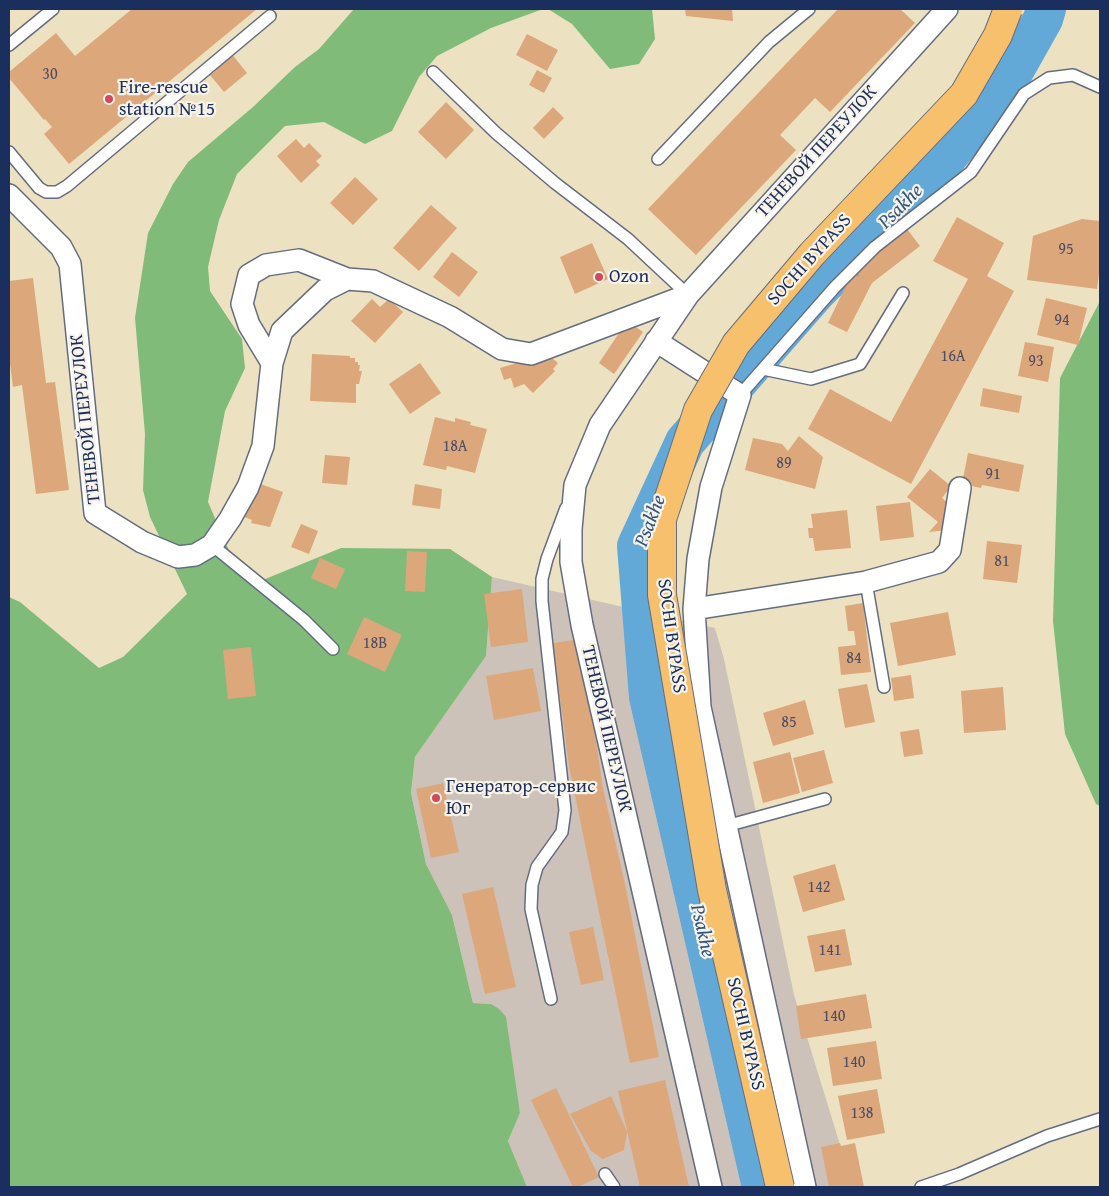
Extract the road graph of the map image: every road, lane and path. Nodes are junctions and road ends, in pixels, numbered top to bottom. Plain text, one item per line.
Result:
1 (53, 9) edge
2 (809, 9) edge
3 (947, 9) edge
4 (1008, 9) edge
5 (270, 16) dead end
6 (9, 45) edge
7 (433, 72) dead end
8 (1100, 87) edge
9 (9, 152) edge
10 (658, 159) dead end
11 (9, 195) edge
12 (347, 279) junction
13 (903, 293) dead end
14 (688, 295) junction
15 (656, 341) junction
16 (272, 363) junction
17 (763, 369) junction
18 (740, 395) junction
19 (575, 485) junction
20 (960, 488) dead end
21 (212, 545) junction
22 (866, 582) junction
23 (694, 609) junction
24 (333, 649) dead end
25 (884, 687) dead end
26 (825, 799) dead end
27 (726, 826) junction
28 (551, 999) dead end
29 (1100, 1119) edge
30 (605, 1174) dead end
31 (614, 1187) edge
32 (711, 1187) edge
33 (780, 1187) edge
34 (805, 1187) edge
35 (921, 1187) edge

1 - 6 lane
2 - 10 lane
3 - 14 street, ТЕНЕВОЙ ПЕРЕУЛОК
4 - 33 highway, SOCHI BYPASS, bridge
5 - 9 lane
7 - 14 lane
8 - 17 lane
11 - 21 street, ТЕНЕВОЙ ПЕРЕУЛОК
12 - 14 street, ТЕНЕВОЙ ПЕРЕУЛОК
12 - 16 street, ТЕНЕВОЙ ПЕРЕУЛОК
12 - 16 street
13 - 17 lane
14 - 15 street, ТЕНЕВОЙ ПЕРЕУЛОК
15 - 18 street
15 - 19 street, ТЕНЕВОЙ ПЕРЕУЛОК
16 - 21 street, ТЕНЕВОЙ ПЕРЕУЛОК
17 - 18 lane
18 - 23 street
19 - 28 lane
19 - 32 street, ТЕНЕВОЙ ПЕРЕУЛОК
20 - 22 street
21 - 24 lane
22 - 23 street
22 - 25 lane
23 - 27 street
26 - 27 lane
27 - 34 street
29 - 35 lane
30 - 31 lane

